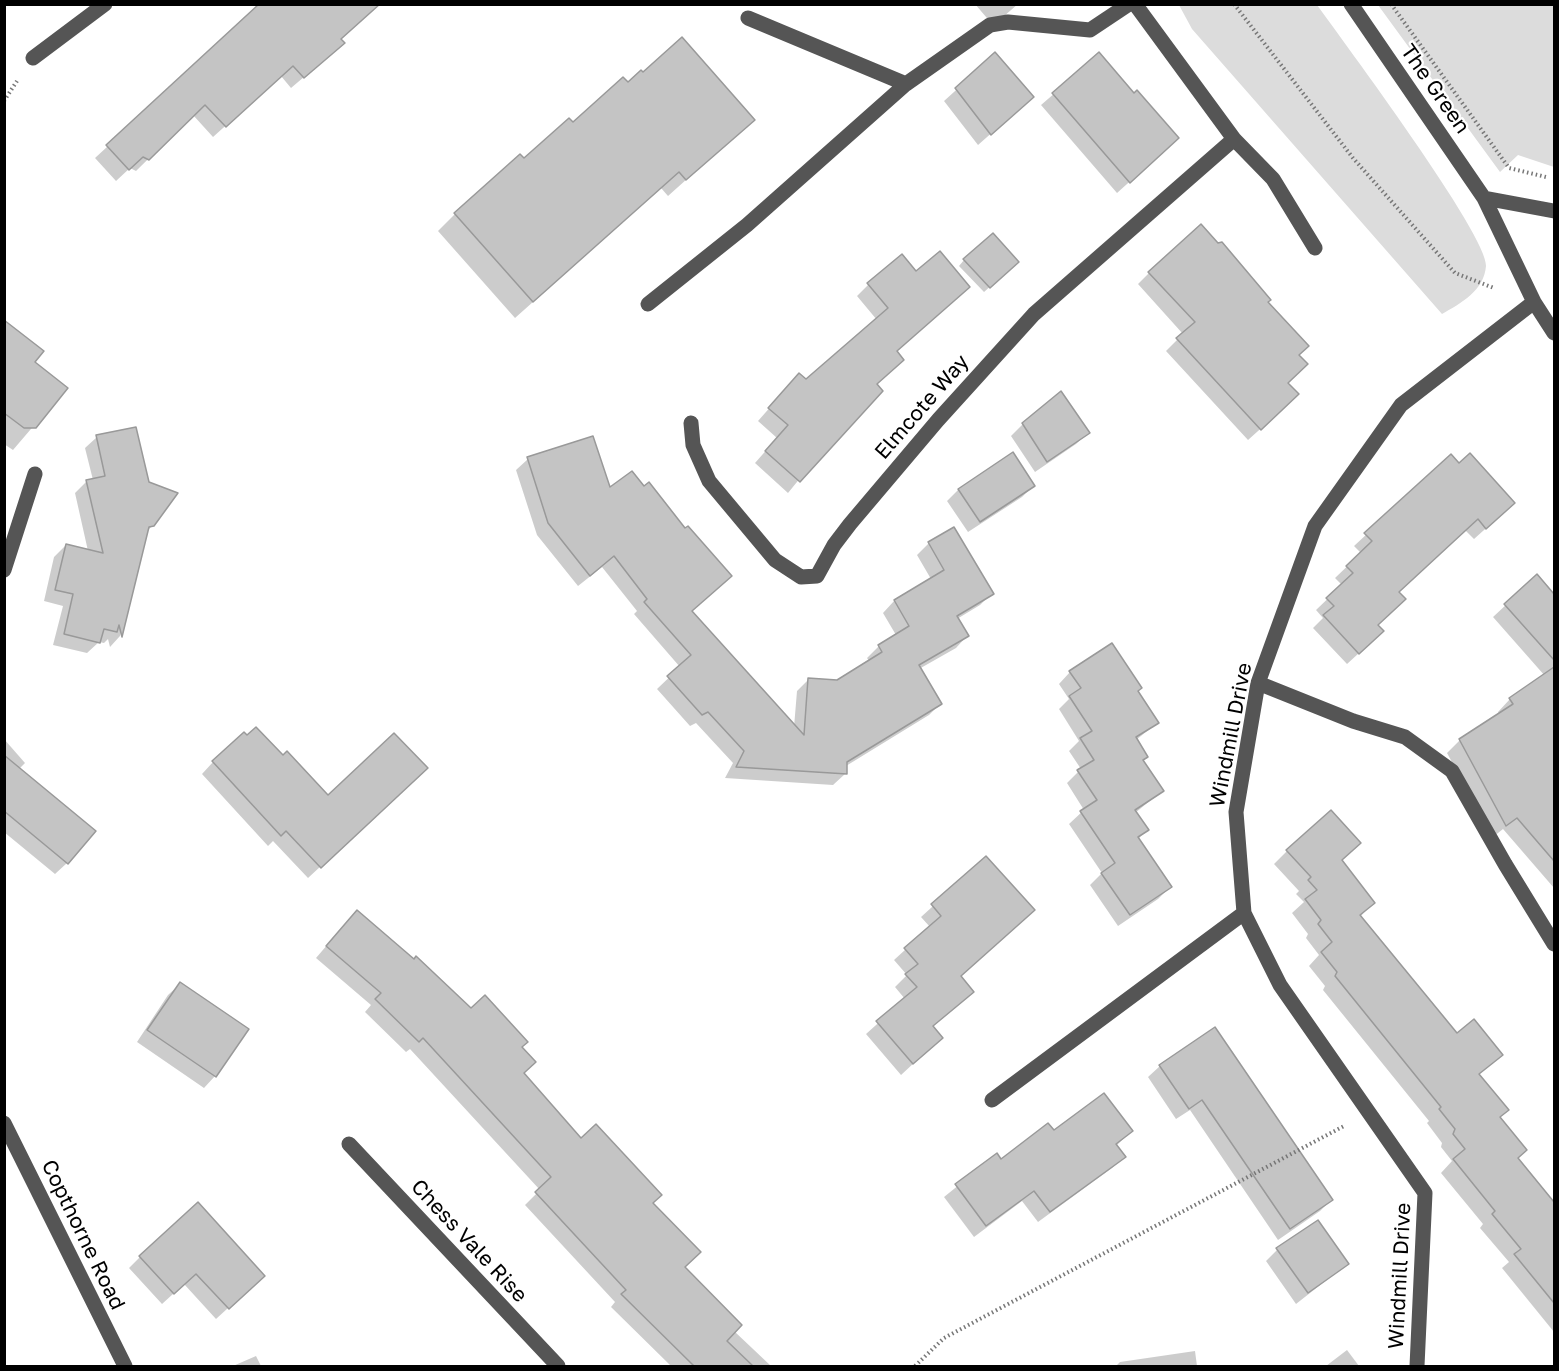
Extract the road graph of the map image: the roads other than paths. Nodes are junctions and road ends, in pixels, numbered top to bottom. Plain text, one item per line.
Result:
1 (105, 4) edge
2 (1130, 4) edge
3 (1135, 4) edge
4 (1351, 4) edge
5 (748, 18) dead end
6 (33, 58) dead end
7 (906, 84) junction
8 (1234, 139) junction
9 (1484, 198) junction
10 (1554, 211) edge
11 (1315, 248) dead end
12 (1534, 302) junction
13 (648, 304) dead end
14 (1554, 333) edge
15 (691, 423) dead end
16 (36, 474) dead end
17 (4, 570) edge
18 (1258, 683) junction
19 (1244, 913) junction
20 (1554, 944) edge
21 (992, 1100) dead end
22 (4, 1123) edge
23 (349, 1144) dead end
24 (125, 1366) edge
25 (558, 1366) edge
26 (1417, 1366) edge

1 - 6 street
2 - 7 street
3 - 8 street
4 - 9 street, The Green
5 - 7 street
7 - 13 street
8 - 11 street
8 - 15 street, Elmcote Way
9 - 10 street
9 - 12 street, The Green
12 - 14 street, The Green
12 - 18 street, Windmill Drive
16 - 17 street
18 - 19 street, Windmill Drive
18 - 20 street
19 - 21 street
19 - 26 street, Windmill Drive
22 - 24 street, Copthorne Road
23 - 25 street, Chess Vale Rise

